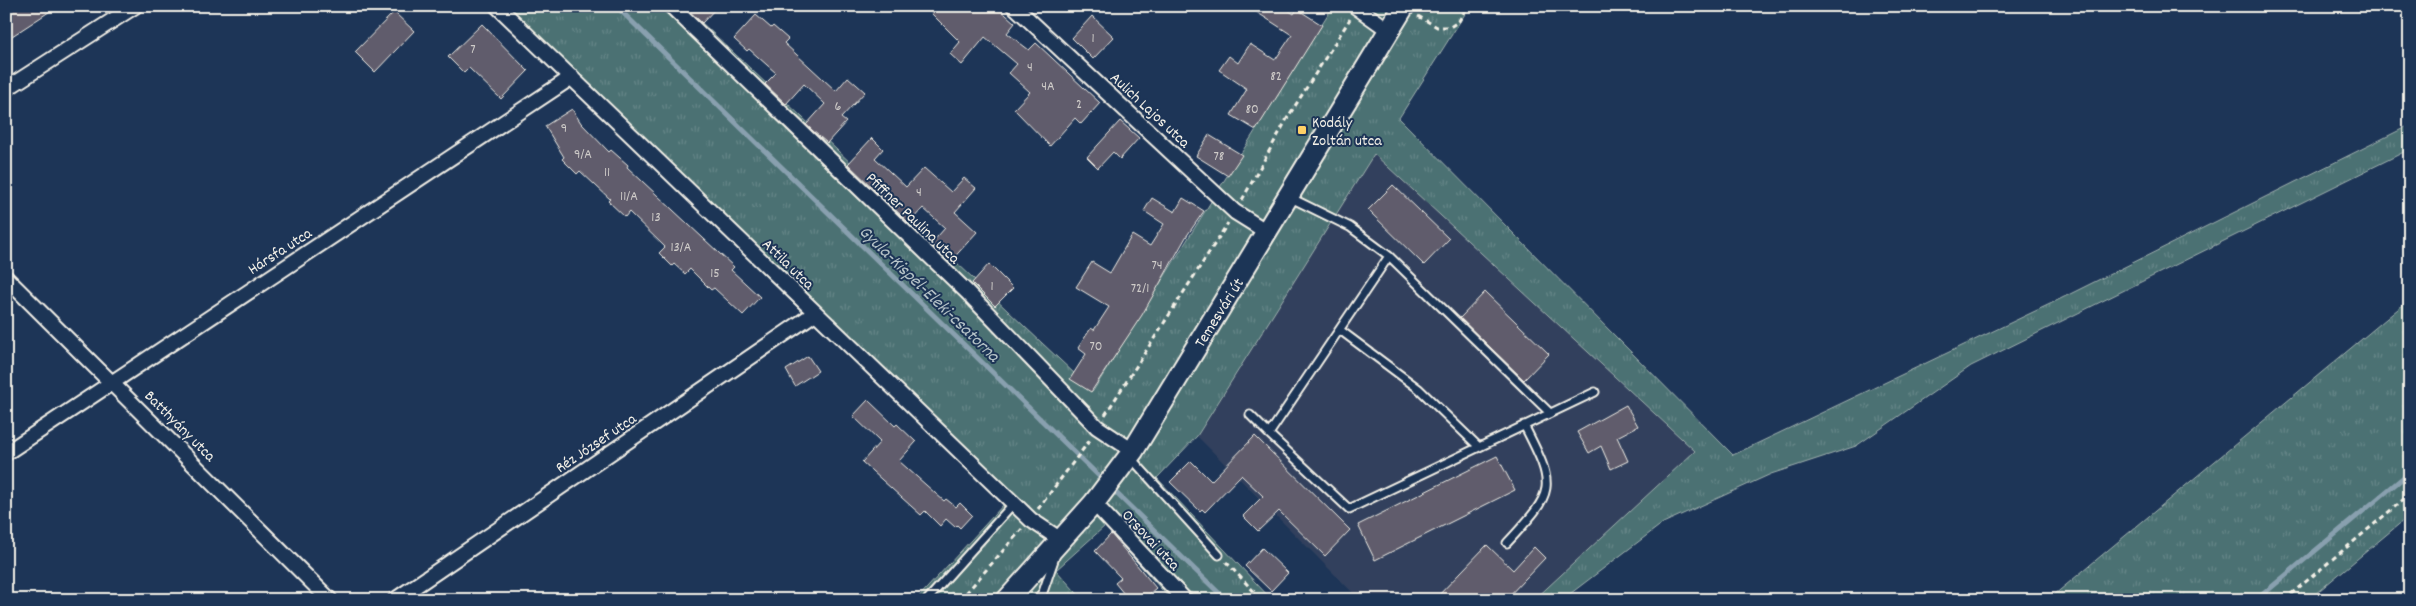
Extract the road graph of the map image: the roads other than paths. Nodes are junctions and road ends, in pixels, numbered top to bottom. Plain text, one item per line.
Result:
1 (135, 6) edge
2 (497, 6) edge
3 (671, 6) edge
4 (1014, 6) edge
5 (1404, 7) edge
6 (1356, 8) edge
7 (1390, 31) junction
8 (572, 77) junction
9 (6, 89) edge
10 (1289, 197) junction
11 (1268, 232) junction
12 (1389, 256) junction
13 (6, 278) edge
14 (815, 313) junction
15 (1340, 330) junction
16 (113, 381) junction
17 (1596, 392) dead end
18 (1550, 413) junction
19 (1250, 415) dead end
20 (1524, 425) junction
21 (1269, 434) junction
22 (1479, 447) junction
23 (6, 453) edge
24 (1127, 459) junction
25 (1097, 499) junction
26 (1014, 503) junction
27 (1061, 540) junction
28 (1507, 542) dead end
29 (1219, 554) road end
30 (330, 600) edge
31 (395, 600) edge
32 (927, 600) edge
33 (1007, 600) edge
34 (1036, 600) edge
35 (1185, 600) edge

1 - 9 street
2 - 8 street, Attila utca
3 - 24 street, Pfiffner Paulina utca
4 - 11 street, Aulich Lajos utca
5 - 7 street, Temesvári út
6 - 7 street
7 - 10 street, Temesvári út
8 - 14 street, Attila utca
8 - 16 street, Hársfa utca
10 - 11 street, Temesvári út
10 - 12 lane
11 - 24 street, Temesvári út
12 - 15 lane
12 - 18 lane
13 - 16 street, Batthyány utca
14 - 26 street, Attila utca
14 - 31 street, Réz József utca
15 - 21 lane
15 - 22 lane
16 - 23 street, Hársfa utca
16 - 30 street, Batthyány utca
17 - 18 lane
18 - 20 lane
19 - 21 lane
20 - 22 lane
20 - 28 lane
21 - 22 lane
24 - 25 street, Temesvári út
24 - 29 lane
25 - 27 street, Temesvári út
25 - 35 street, Orsovai utca
26 - 27 street, Attila utca
26 - 32 lane
27 - 33 street, Temesvári út
27 - 34 lane

